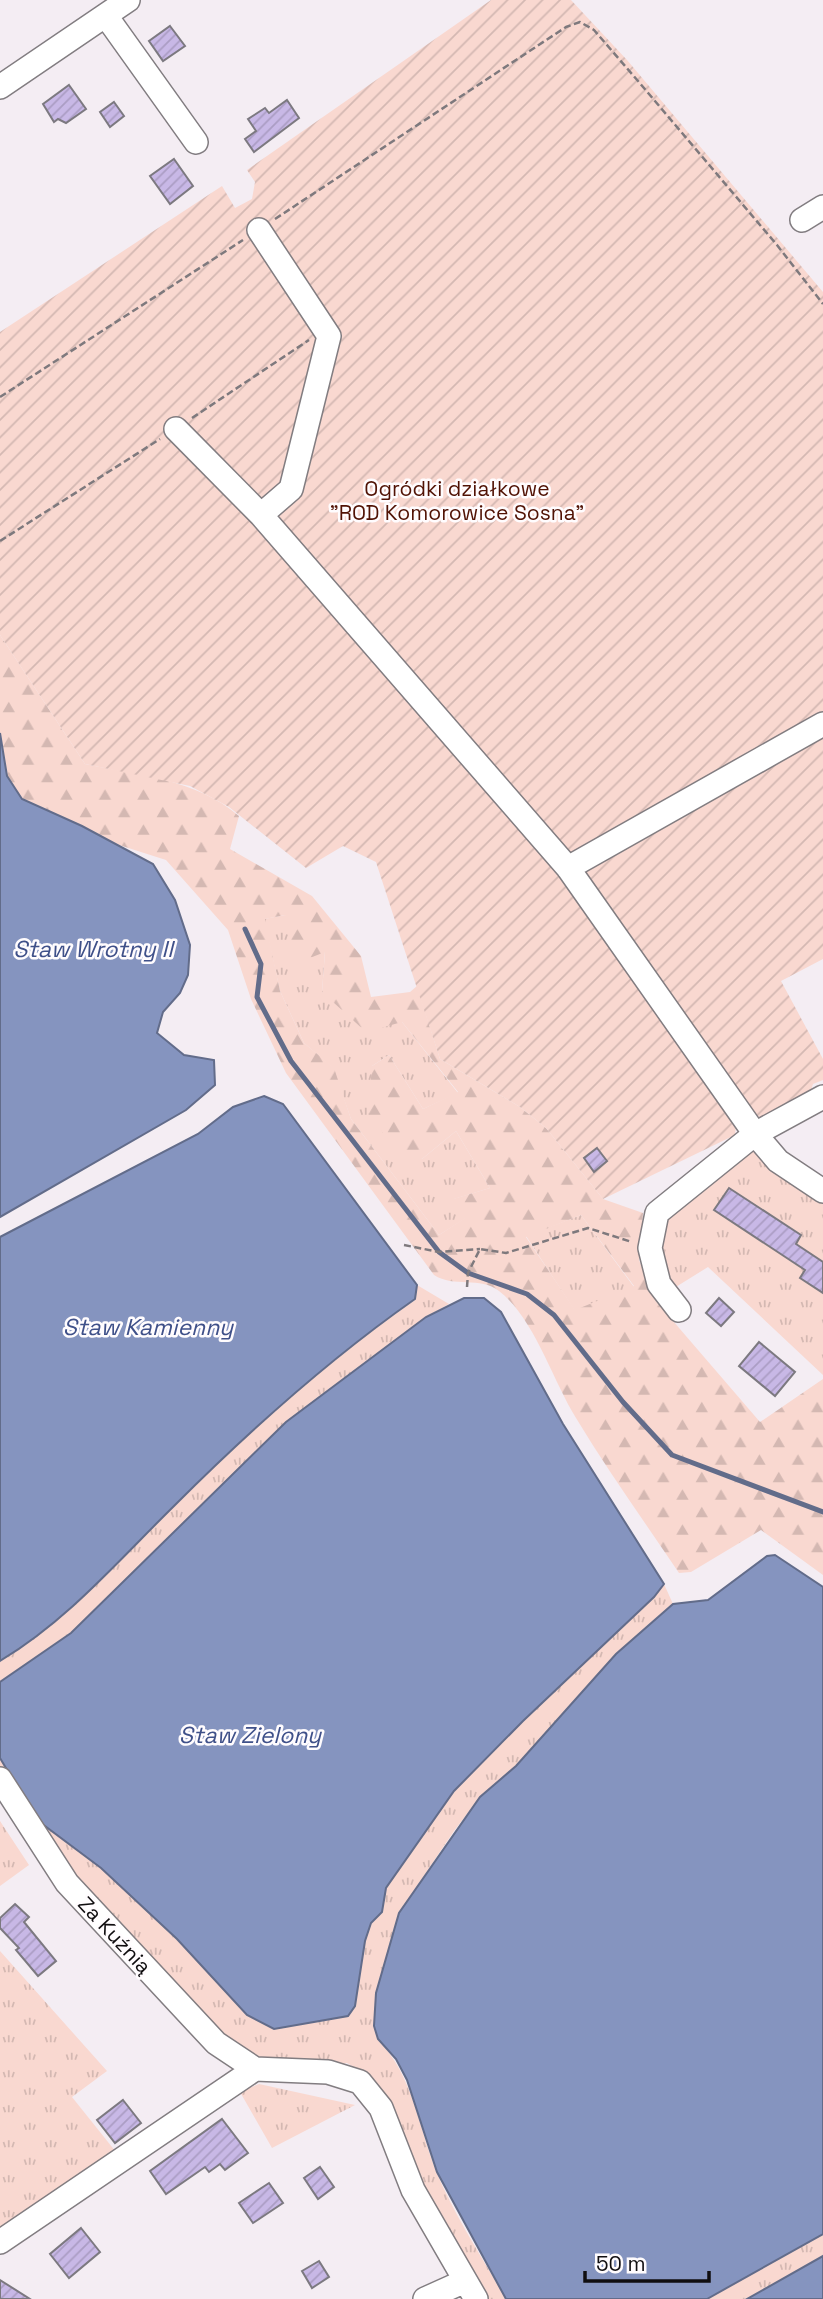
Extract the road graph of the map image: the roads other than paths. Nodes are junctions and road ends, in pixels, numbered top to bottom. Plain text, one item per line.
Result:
1 (128, 0) edge
2 (106, 16) junction
3 (0, 87) edge
4 (196, 142) dead end
5 (823, 206) edge
6 (802, 220) dead end
7 (259, 230) road end
8 (176, 429) dead end
9 (261, 515) junction
10 (823, 724) edge
11 (568, 868) junction
12 (823, 1097) edge
13 (754, 1134) junction
14 (823, 1191) edge
15 (679, 1310) dead end
16 (0, 1779) edge
17 (255, 2069) junction
18 (0, 2242) edge
19 (471, 2290) edge
20 (425, 2299) edge

1 - 2 street
2 - 3 street
2 - 4 street
5 - 6 street
7 - 9 street
8 - 9 street
9 - 11 street
10 - 11 street
11 - 13 street
12 - 13 street
13 - 14 street
13 - 15 street
16 - 17 street, Za Kuźnią
17 - 18 street
17 - 19 street
19 - 20 street

